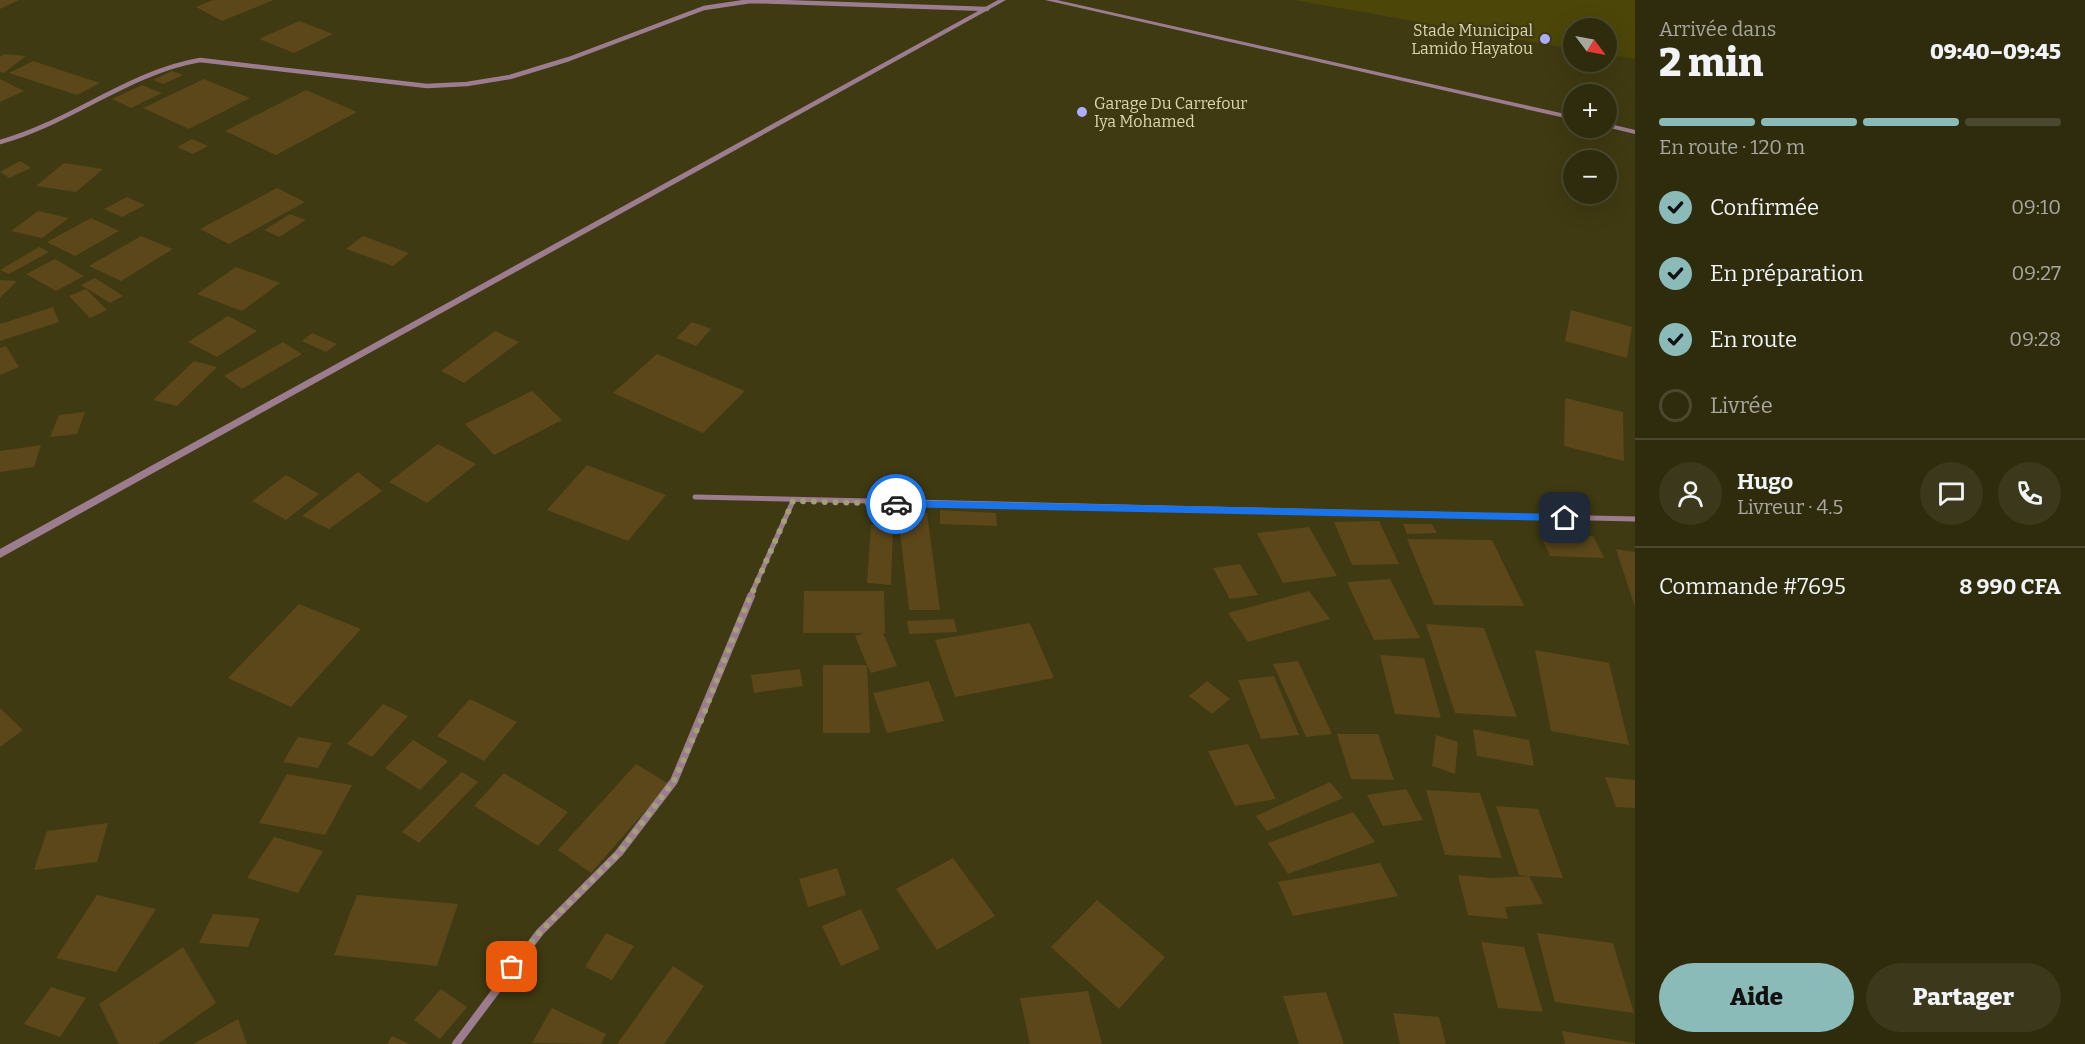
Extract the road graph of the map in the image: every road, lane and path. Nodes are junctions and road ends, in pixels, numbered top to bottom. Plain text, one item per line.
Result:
1 (1003, 0) edge
2 (1048, 0) edge
3 (987, 9) junction
4 (1563, 116) edge
5 (1617, 128) edge
6 (1635, 132) edge
7 (0, 142) edge
8 (695, 497) dead end
9 (793, 501) junction
10 (1635, 519) edge
11 (0, 554) edge
12 (456, 1044) edge

1 - 3 street
2 - 4 street
3 - 7 street
3 - 11 street
5 - 6 street
8 - 9 street
9 - 10 street
9 - 12 street

